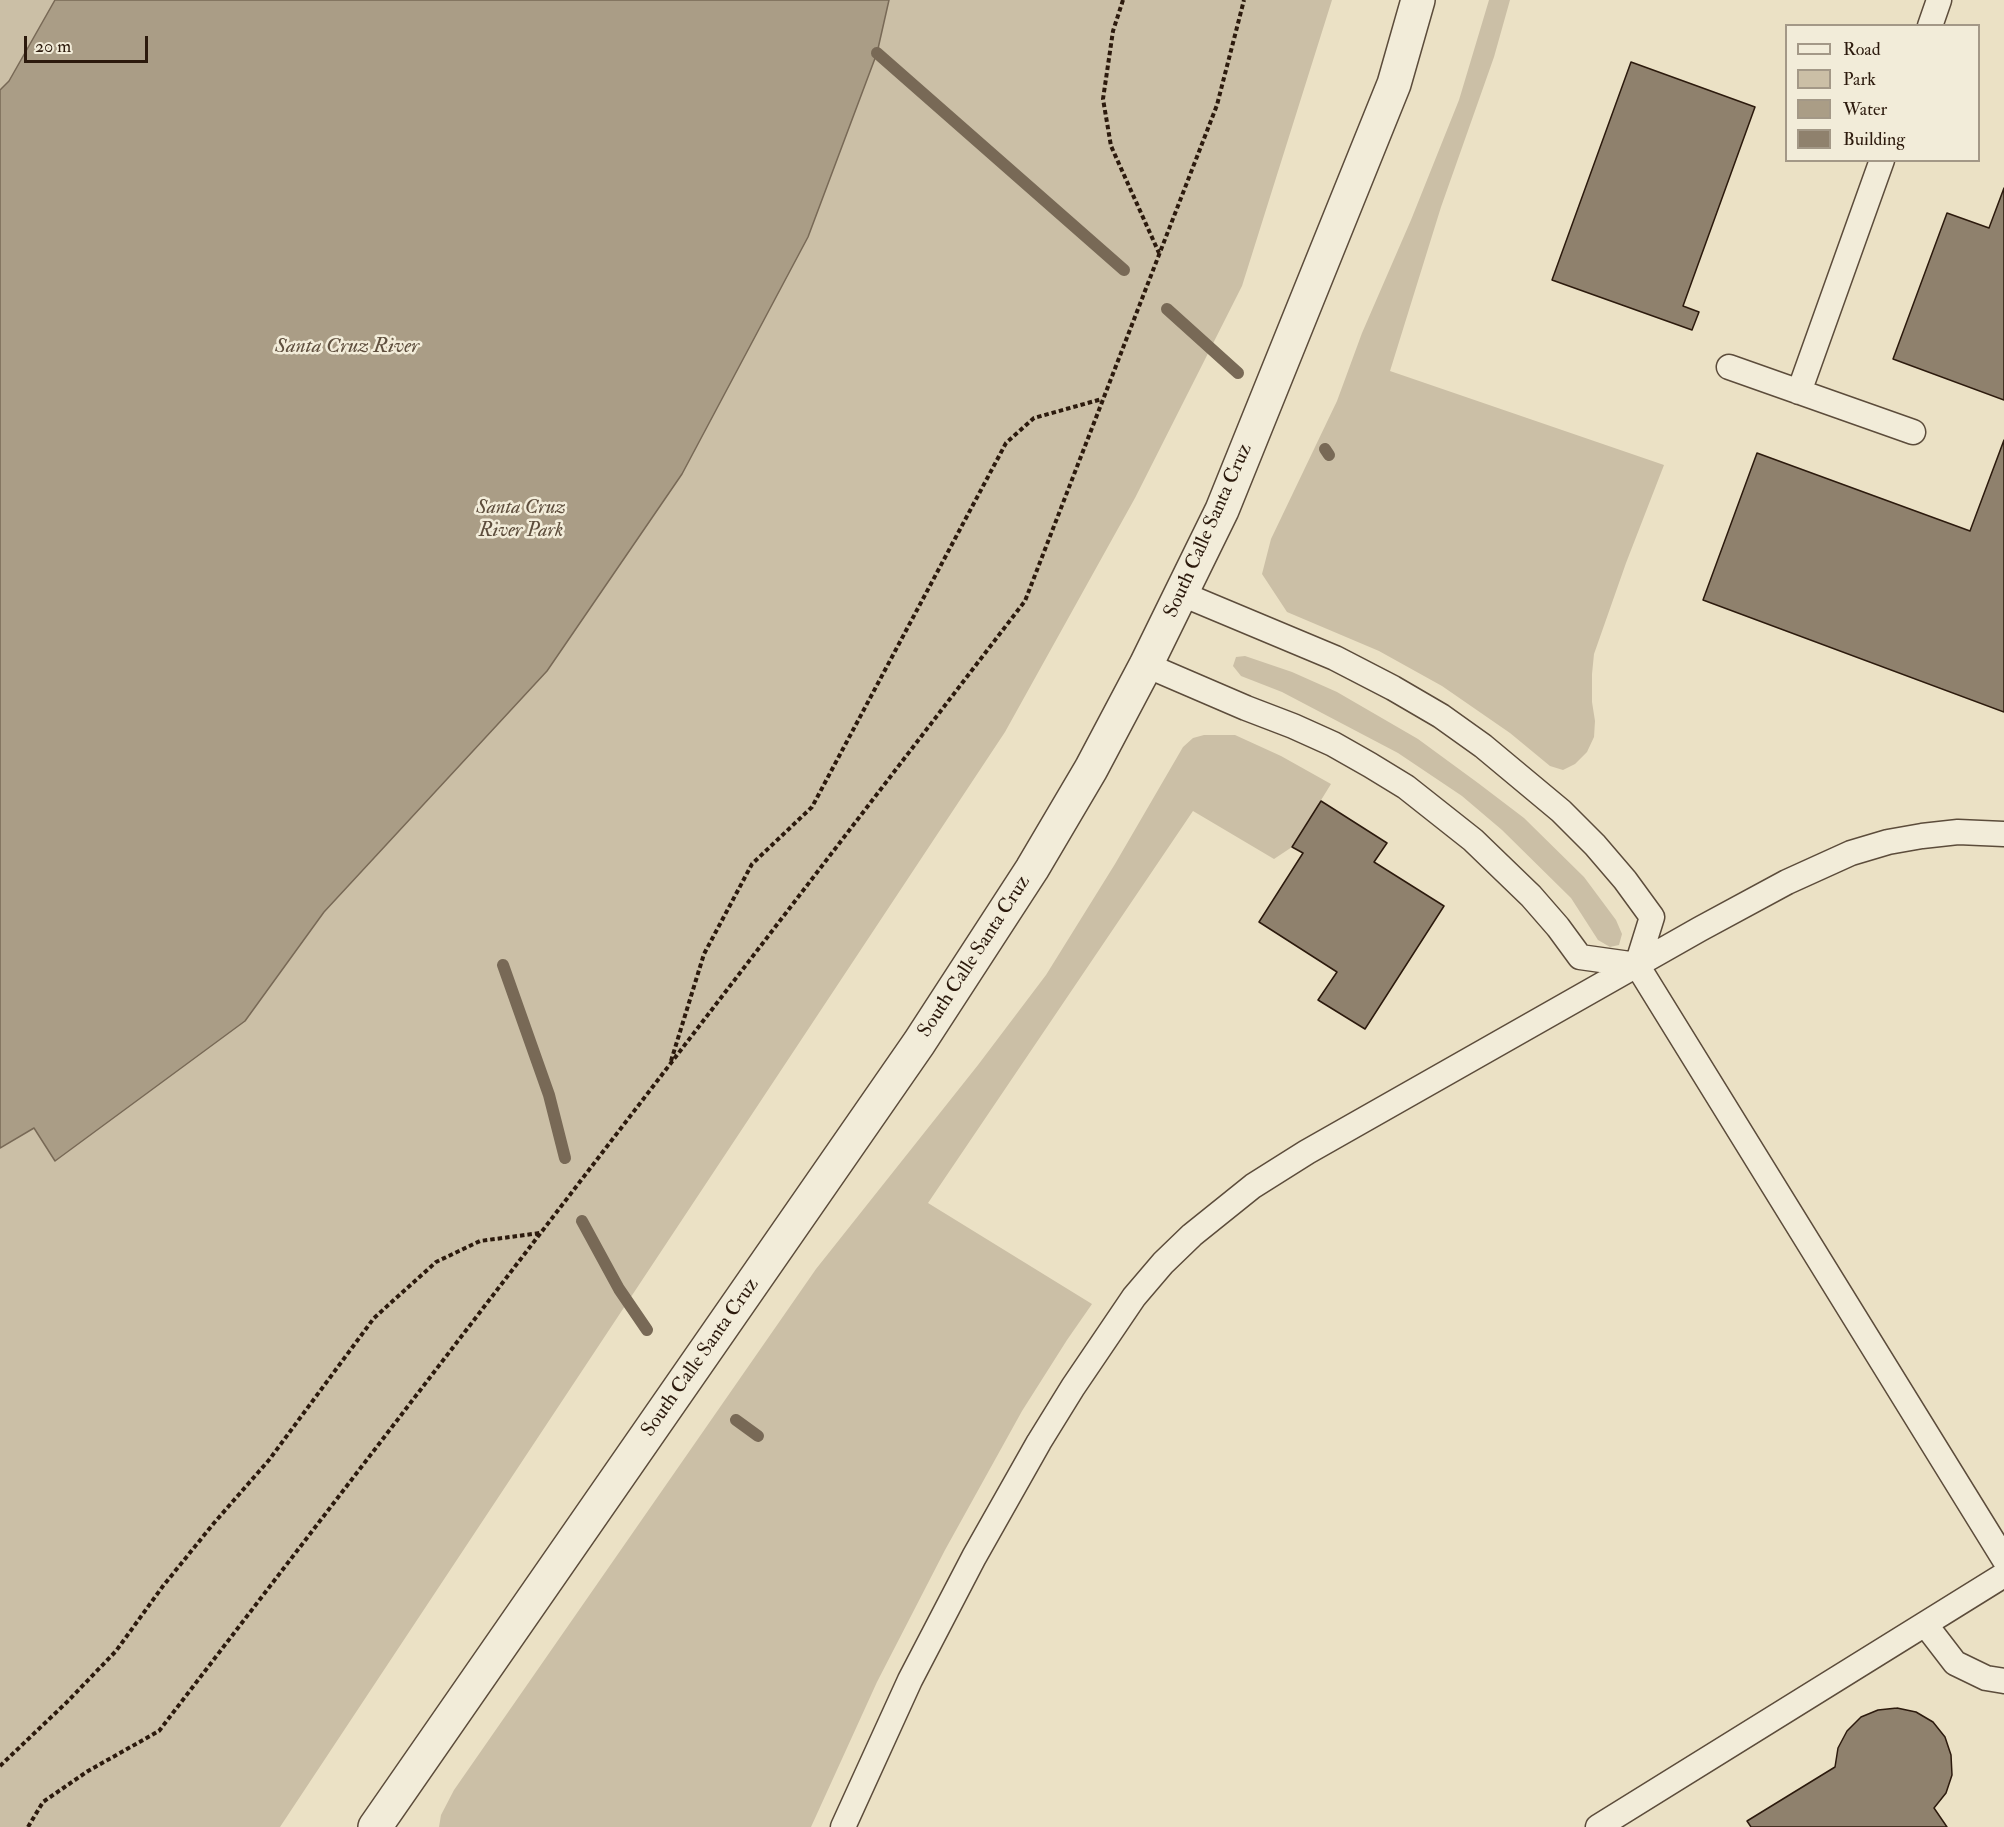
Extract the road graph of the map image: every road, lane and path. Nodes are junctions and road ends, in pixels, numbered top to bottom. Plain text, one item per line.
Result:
1 (1123, 0) edge
2 (1244, 0) edge
3 (1418, 0) edge
4 (1939, 0) edge
5 (1931, 24) edge
6 (1881, 162) edge
7 (1159, 253) junction
8 (1729, 367) dead end
9 (1799, 392) junction
10 (1103, 399) junction
11 (1913, 432) dead end
12 (1182, 594) junction
13 (1146, 665) junction
14 (2004, 834) edge
15 (1636, 965) junction
16 (670, 1064) junction
17 (541, 1233) junction
18 (2004, 1559) edge
19 (2004, 1575) edge
20 (1925, 1624) junction
21 (2004, 1681) edge
22 (0, 1766) edge
23 (28, 1827) edge
24 (375, 1827) edge
25 (843, 1827) edge
26 (1598, 1827) edge

1 - 7 path
2 - 7 path
3 - 12 street, South Calle Santa Cruz
4 - 5 lane
6 - 9 lane
7 - 10 path
8 - 9 lane
9 - 11 lane
10 - 16 path
10 - 16 path
12 - 13 street, South Calle Santa Cruz
12 - 15 lane
13 - 15 lane
13 - 24 street, South Calle Santa Cruz
14 - 15 lane
15 - 18 lane
15 - 25 lane
16 - 17 path
17 - 22 path
17 - 23 path
19 - 20 lane
20 - 21 lane
20 - 26 lane

